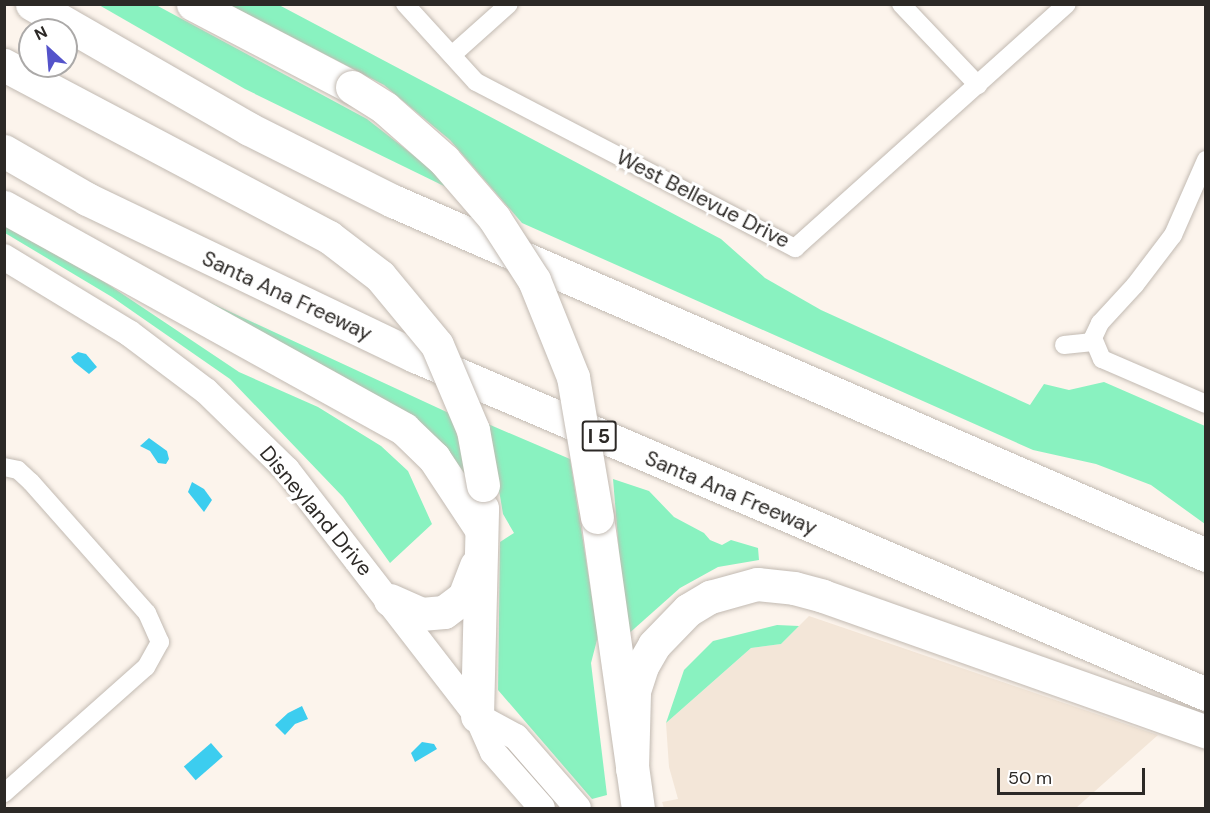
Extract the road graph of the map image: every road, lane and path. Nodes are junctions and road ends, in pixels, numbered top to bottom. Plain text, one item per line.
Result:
1 (32, 4) edge
2 (193, 4) edge
3 (405, 4) edge
4 (509, 4) edge
5 (902, 4) edge
6 (1067, 4) edge
7 (452, 55) junction
8 (4, 65) edge
9 (978, 85) junction
10 (4, 151) edge
11 (1206, 160) edge
12 (4, 207) edge
13 (4, 257) edge
14 (1093, 342) junction
15 (1064, 345) dead end
16 (1206, 404) edge
17 (5, 467) edge
18 (480, 542) junction
19 (1206, 555) edge
20 (390, 600) junction
21 (1206, 694) edge
22 (477, 716) junction
23 (1206, 732) edge
24 (632, 769) junction
25 (4, 793) edge
26 (542, 808) edge
27 (578, 808) edge
28 (638, 808) edge

1 - 19 highway
2 - 24 highway, bridge
3 - 7 street, West Bellevue Drive
4 - 7 street
5 - 9 street
6 - 9 street, West Bellevue Drive
7 - 9 street, West Bellevue Drive
8 - 18 highway, bridge
10 - 21 highway, Santa Ana Freeway / I 5
11 - 14 street
12 - 18 highway
13 - 20 street, Disneyland Drive
14 - 15 street
14 - 16 street
17 - 25 street
18 - 20 highway
18 - 22 highway
20 - 22 street, Disneyland Drive
22 - 26 street, Disneyland Drive
22 - 27 street, Disneyland Drive
23 - 24 highway
24 - 28 highway

